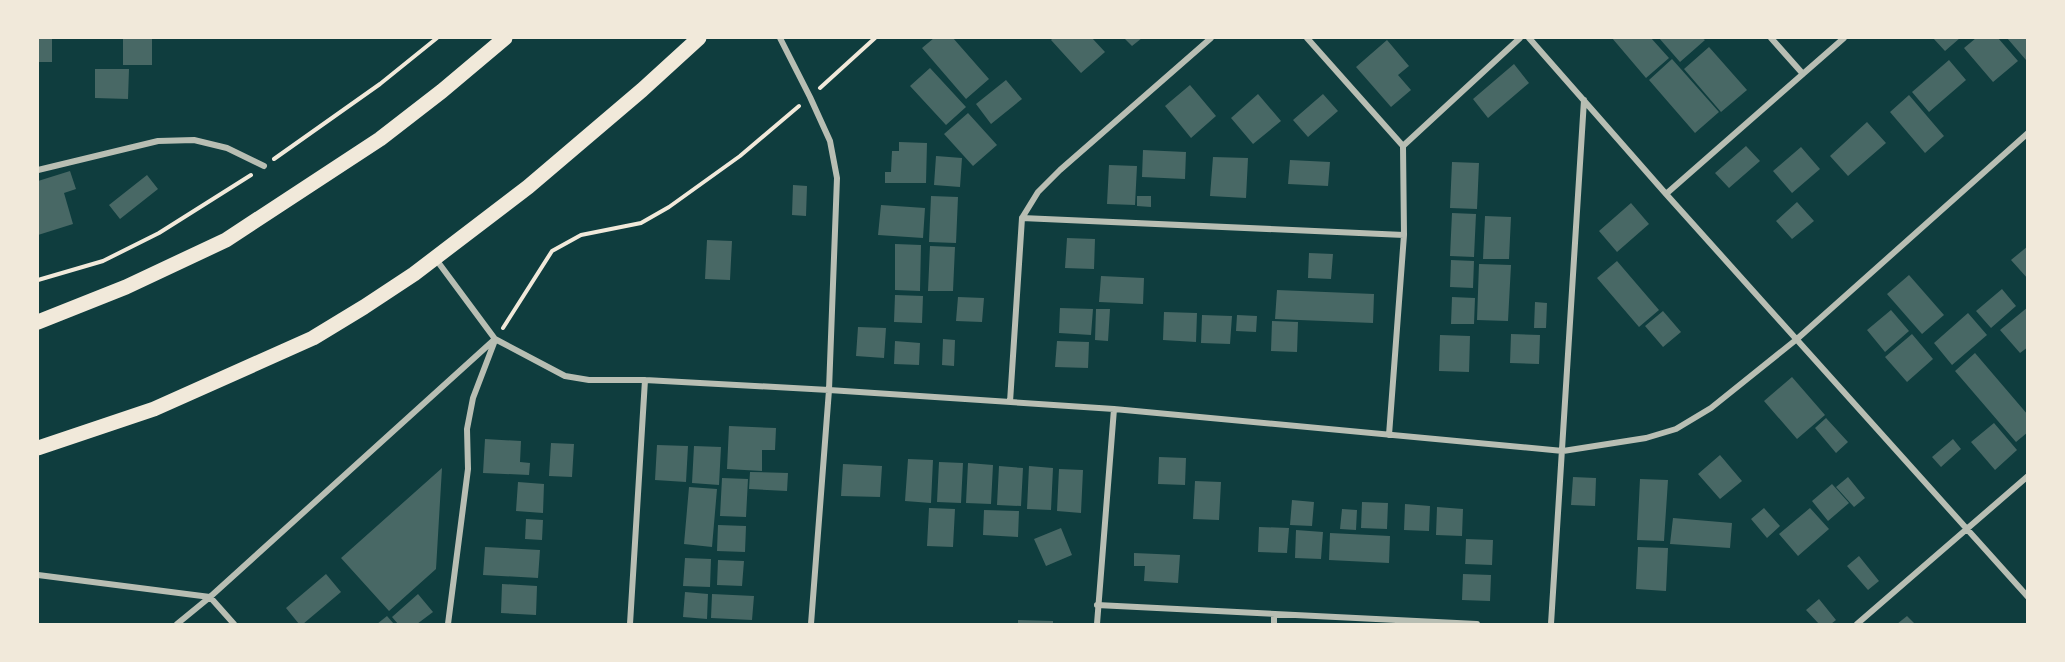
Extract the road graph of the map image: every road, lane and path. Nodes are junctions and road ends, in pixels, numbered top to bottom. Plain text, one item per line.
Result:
1 (504, 38) edge
2 (699, 38) edge
3 (780, 38) edge
4 (875, 38) edge
5 (1211, 38) edge
6 (1307, 38) edge
7 (1520, 38) edge
8 (1529, 38) edge
9 (1771, 38) edge
10 (1845, 38) edge
11 (1803, 74) junction
12 (810, 97) junction
13 (1584, 100) junction
14 (2028, 133) edge
15 (1403, 146) junction
16 (264, 166) dead end
17 (38, 170) edge
18 (1666, 194) junction
19 (1022, 218) junction
20 (1404, 235) junction
21 (435, 258) junction
22 (38, 322) edge
23 (495, 339) junction
24 (1797, 339) junction
25 (645, 380) junction
26 (829, 390) junction
27 (1010, 402) junction
28 (1114, 409) junction
29 (1389, 435) junction
30 (38, 448) edge
31 (1563, 451) junction
32 (2028, 476) edge
33 (1966, 531) junction
34 (38, 575) edge
35 (210, 597) junction
36 (2028, 597) edge
37 (1097, 605) junction
38 (1274, 614) junction
39 (177, 624) edge
40 (234, 624) edge
41 (448, 624) edge
42 (630, 624) edge
43 (811, 624) edge
44 (1097, 624) edge
45 (1274, 624) edge
46 (1477, 624) edge
47 (1551, 624) edge
48 (1857, 624) edge

1 - 22 main road
2 - 21 main road
3 - 12 street
4 - 12 path
5 - 19 street
6 - 15 street
7 - 15 street
8 - 13 street
9 - 11 street
10 - 11 street
11 - 18 street
12 - 23 path
12 - 26 street
13 - 18 street
13 - 31 street
14 - 24 street
15 - 20 street
16 - 17 street
18 - 24 street
19 - 20 street
19 - 27 street
20 - 29 street
21 - 23 street
21 - 30 main road
23 - 25 street
23 - 35 street
23 - 41 street
24 - 31 street
24 - 33 street
25 - 26 street
25 - 42 street
26 - 27 street
26 - 43 street
27 - 28 street
28 - 29 street
28 - 37 street
29 - 31 street
31 - 47 street
32 - 33 street
33 - 36 street
33 - 48 street
34 - 35 street
35 - 39 street
35 - 40 street
37 - 38 street
37 - 44 street
38 - 45 street
38 - 46 street

